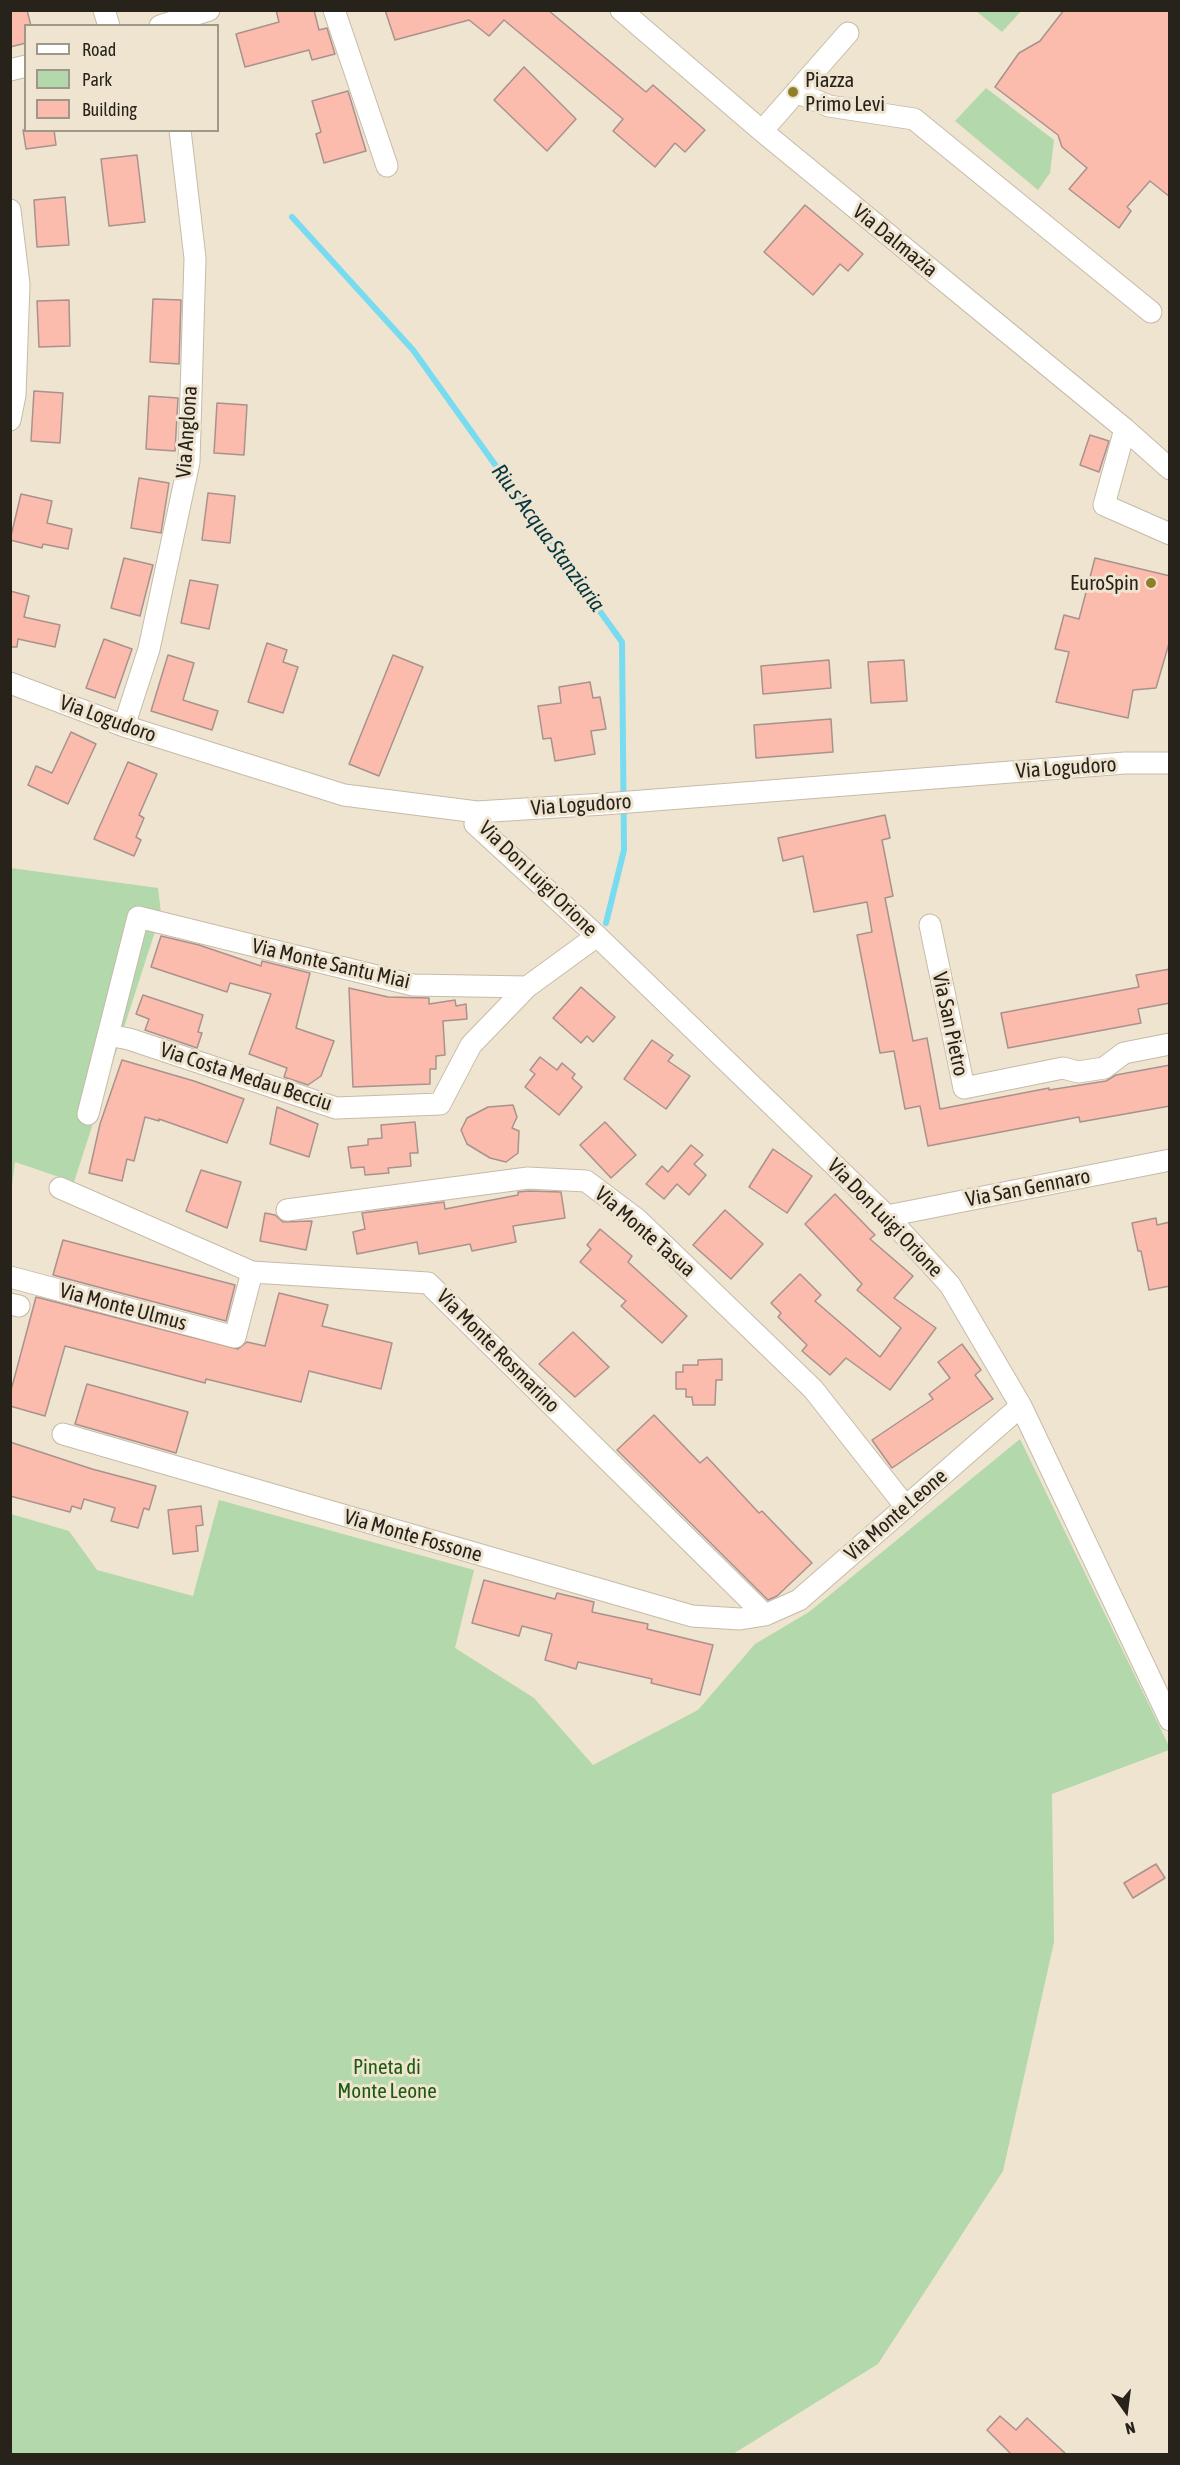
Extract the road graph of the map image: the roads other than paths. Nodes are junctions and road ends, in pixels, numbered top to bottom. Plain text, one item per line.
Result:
1 (208, 10) edge
2 (334, 10) edge
3 (621, 10) edge
4 (168, 24) edge
5 (848, 33) dead end
6 (796, 92) junction
7 (762, 131) junction
8 (180, 132) edge
9 (387, 166) dead end
10 (10, 210) edge
11 (1151, 312) dead end
12 (10, 420) edge
13 (1125, 429) junction
14 (1170, 469) edge
15 (1170, 534) edge
16 (10, 683) edge
17 (124, 726) junction
18 (1170, 763) edge
19 (477, 812) junction
20 (930, 925) dead end
21 (597, 936) junction
22 (527, 987) junction
23 (108, 1035) junction
24 (1170, 1044) edge
25 (88, 1114) dead end
26 (1170, 1160) edge
27 (60, 1188) dead end
28 (287, 1210) dead end
29 (887, 1216) junction
30 (252, 1272) junction
31 (10, 1277) edge
32 (1021, 1406) junction
33 (63, 1434) dead end
34 (906, 1507) junction
35 (765, 1615) junction
36 (1170, 1720) edge

1 - 4 street
2 - 9 street
3 - 7 street, Via Dalmazia
5 - 6 street
6 - 7 street
6 - 11 street
7 - 13 street, Via Dalmazia
8 - 17 street, Via Anglona
10 - 12 street
13 - 14 street, Via Dalmazia
13 - 15 street
16 - 17 street, Via Logudoro
17 - 19 street, Via Logudoro
18 - 19 street, Via Logudoro
19 - 21 street, Via Don Luigi Orione
20 - 24 street, Via San Pietro
21 - 22 street, Via Costa Medau Becciu
21 - 29 street, Via Don Luigi Orione
22 - 23 street, Via Costa Medau Becciu
22 - 23 street, Via Monte Santu Miai
23 - 25 street
26 - 29 street, Via San Gennaro
27 - 30 street, Via Monte Rosmarino
28 - 34 street, Via Monte Tasua
29 - 32 street, Via Don Luigi Orione
30 - 31 street, Via Monte Ulmus
30 - 35 street, Via Monte Rosmarino
32 - 34 street, Via Monte Leone
32 - 36 street, Via Don Luigi Orione
33 - 35 street, Via Monte Fossone
34 - 35 street, Via Monte Leone

